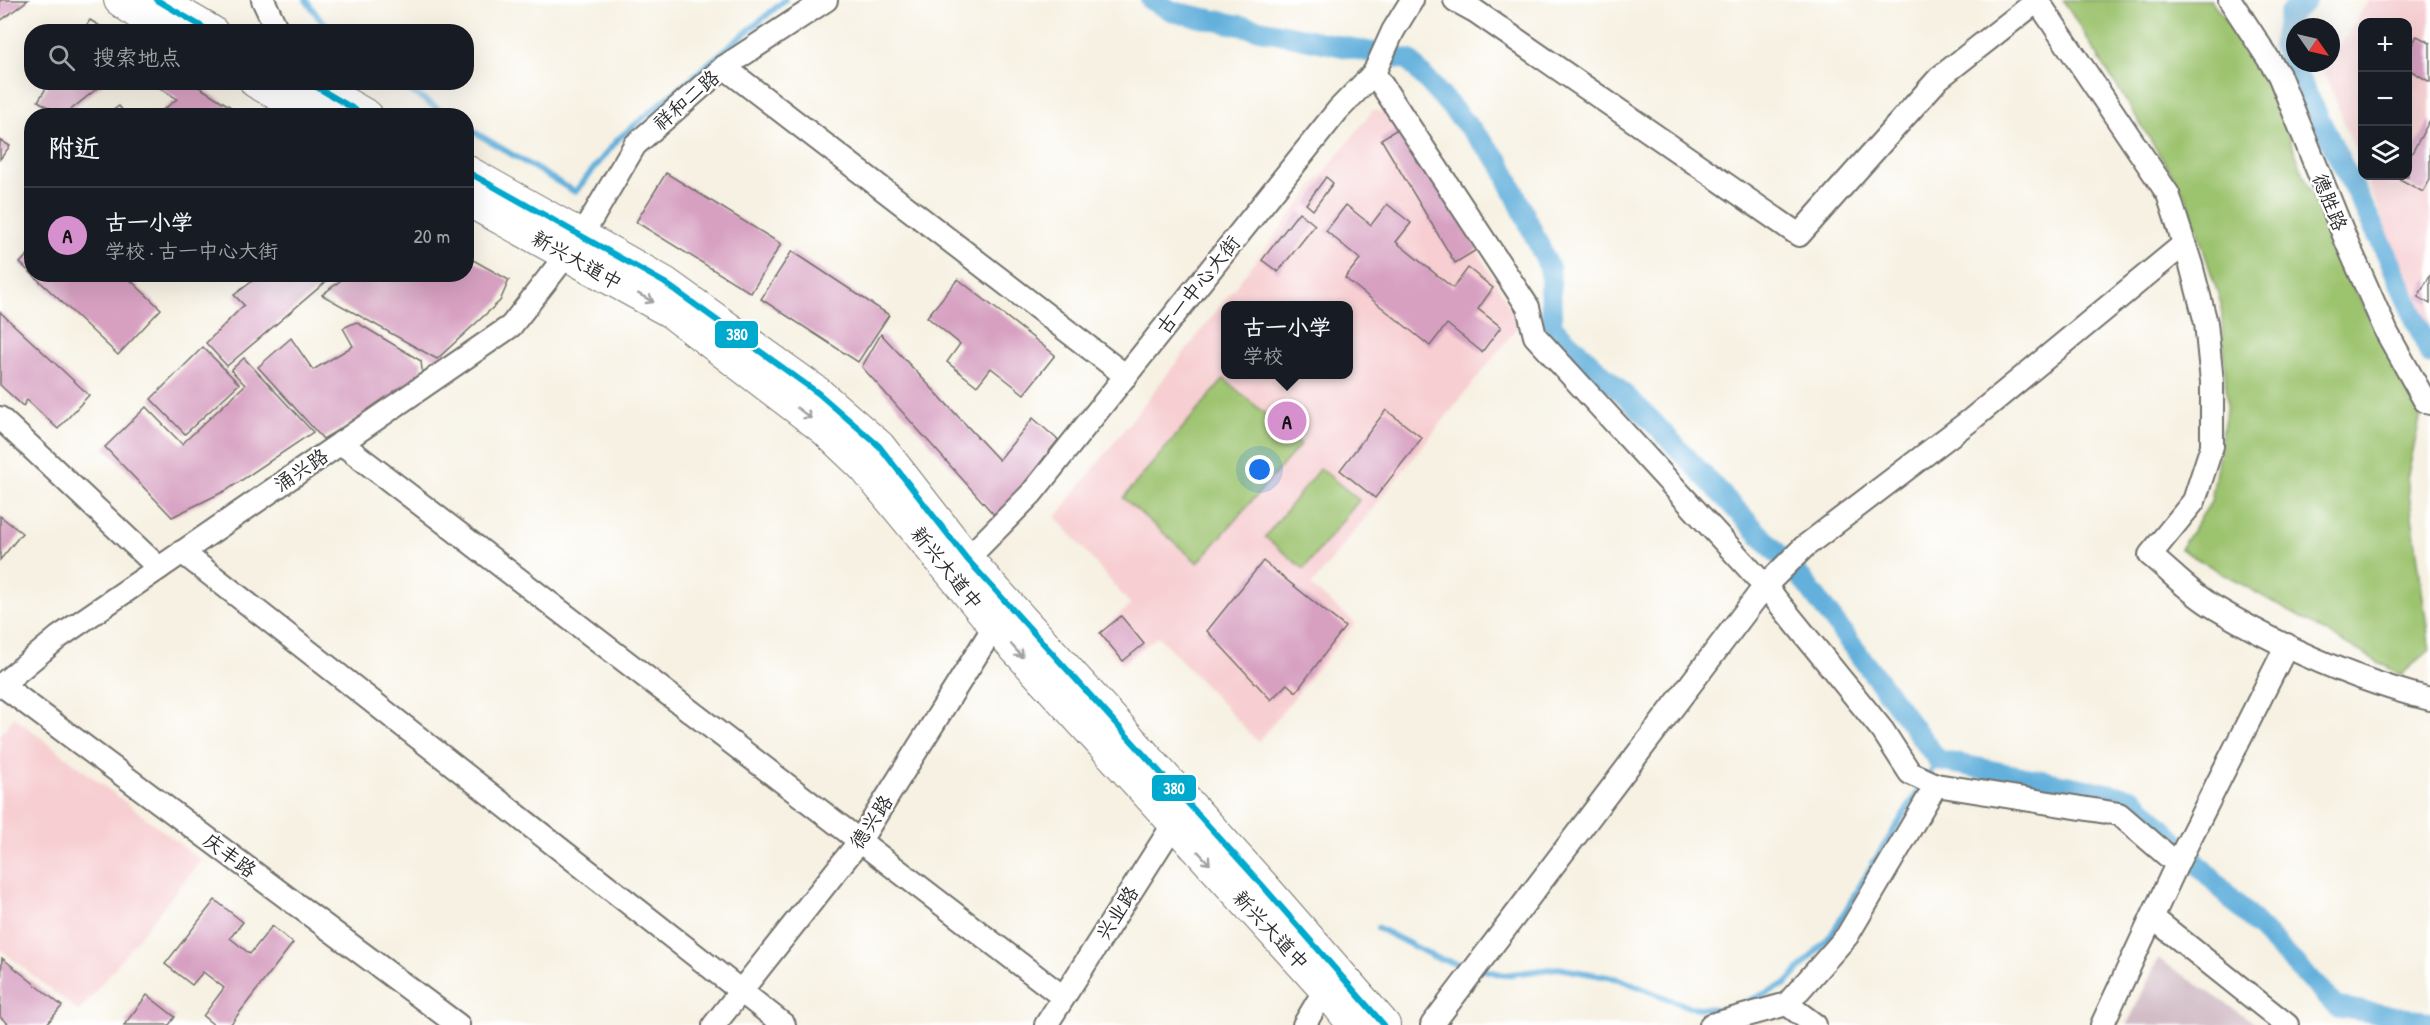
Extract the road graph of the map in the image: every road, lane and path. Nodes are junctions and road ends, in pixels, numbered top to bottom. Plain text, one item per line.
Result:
1 (120, 0) edge
2 (157, 0) edge
3 (263, 0) edge
4 (826, 0) edge
5 (1412, 0) edge
6 (1455, 0) edge
7 (2037, 0) edge
8 (2230, 0) edge
9 (153, 24) edge
10 (198, 24) edge
11 (274, 24) edge
12 (724, 67) junction
13 (1374, 73) junction
14 (288, 90) edge
15 (324, 99) edge
16 (347, 108) edge
17 (474, 176) edge
18 (474, 202) edge
19 (575, 244) junction
20 (2184, 244) junction
21 (1126, 376) junction
22 (2430, 403) edge
23 (0, 418) edge
24 (341, 443) junction
25 (182, 552) junction
26 (968, 559) junction
27 (159, 568) junction
28 (1765, 586) junction
29 (1002, 616) junction
30 (2287, 645) junction
31 (1, 686) edge
32 (2430, 699) edge
33 (1935, 785) junction
34 (1181, 814) junction
35 (859, 842) junction
36 (2177, 864) junction
37 (2153, 918) junction
38 (1331, 979) junction
39 (740, 992) junction
40 (1063, 997) junction
41 (1787, 1004) junction
42 (458, 1025) edge
43 (714, 1025) edge
44 (784, 1025) edge
45 (1046, 1025) edge
46 (1304, 1025) edge
47 (1354, 1025) edge
48 (1384, 1025) edge
49 (1432, 1025) edge
50 (1711, 1025) edge
51 (1815, 1025) edge
52 (2102, 1025) edge
53 (2287, 1025) edge

1 - 9 main road
2 - 10 main road
3 - 11 street
4 - 12 street, 祥和二路
5 - 13 street, 古一中心大街
6 - 7 street
7 - 20 street
8 - 22 street, 德胜路
12 - 19 street, 祥和二路
12 - 21 street
13 - 21 street, 古一中心大街
13 - 28 street
14 - 15 main road
15 - 16 main road
17 - 19 main road, 新兴大道中
18 - 19 main road, 新兴大道中
19 - 24 street, 涌兴路
19 - 26 main road, 新兴大道中
19 -> 29 main road, 新兴大道中
20 - 28 street
20 - 30 street
21 - 26 street, 古一中心大街
23 - 27 street
24 - 25 street, 涌兴路
24 - 35 street
25 - 27 street, 涌兴路
25 - 39 street
26 - 29 main road, 新兴大道中
27 - 31 street, 涌兴路
28 - 33 street
28 - 49 street
29 - 34 main road, 新兴大道中
29 - 35 street, 德兴路
30 - 32 street
30 - 36 street
31 - 42 street, 庆丰路
33 - 36 street
33 - 41 street
34 - 38 main road, 新兴大道中
34 - 40 street, 兴业路
35 - 39 street, 德兴路
35 - 40 street
36 - 37 street
37 - 52 street
37 - 53 street
38 - 46 street
38 - 47 main road, 新兴大道中
38 - 48 main road, 新兴大道中
39 - 43 street, 德兴路
39 - 44 street
40 - 45 street, 兴业路
41 - 50 street
41 - 51 street

